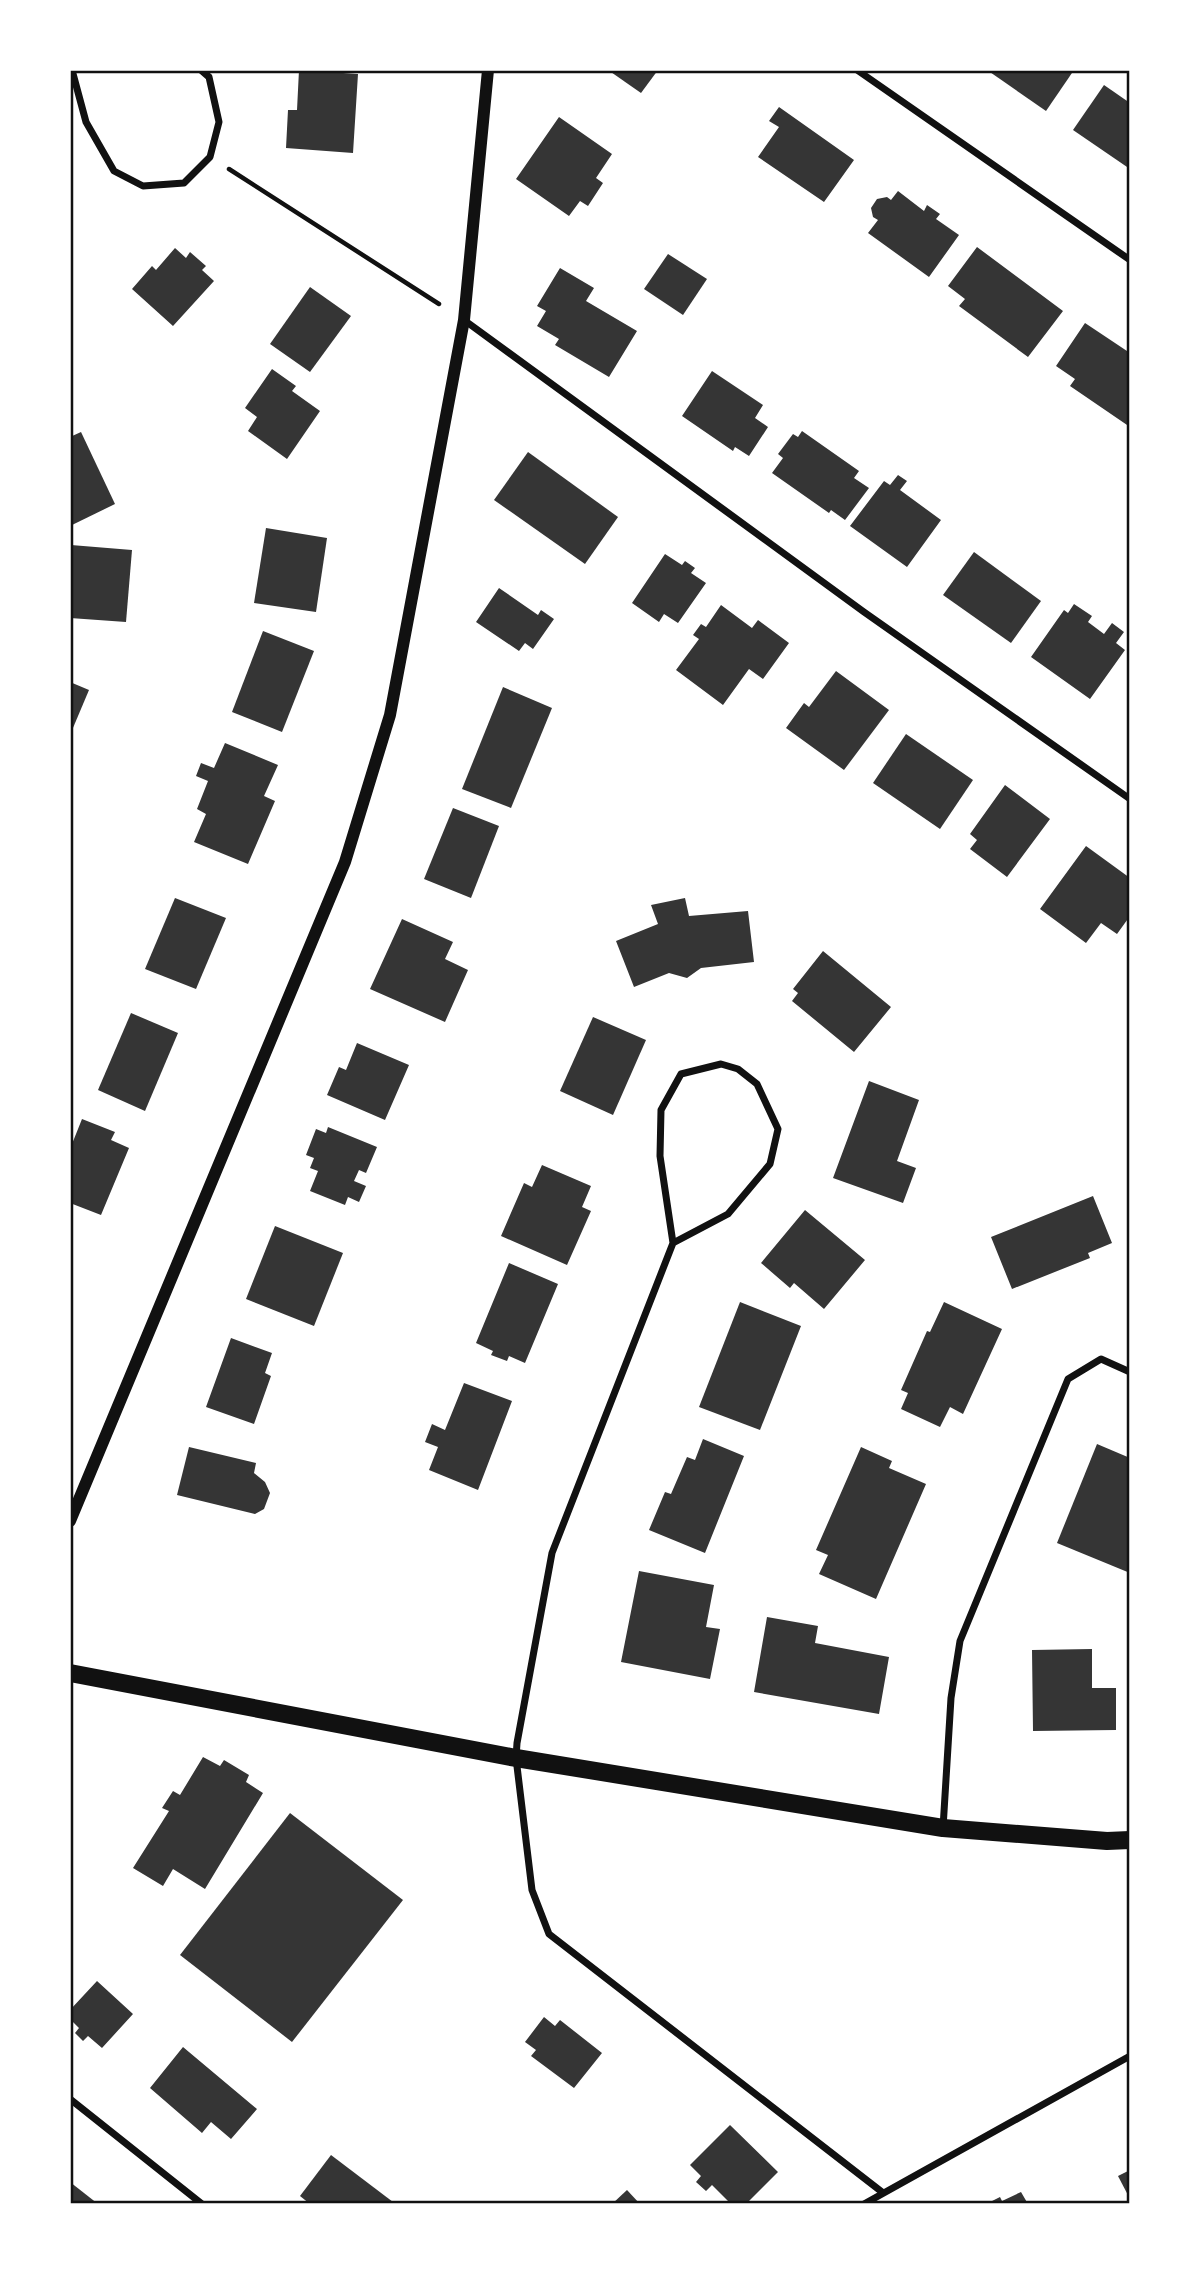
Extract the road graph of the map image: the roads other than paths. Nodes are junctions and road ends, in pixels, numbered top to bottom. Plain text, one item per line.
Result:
1 (72, 70) edge
2 (201, 70) edge
3 (488, 70) edge
4 (857, 70) edge
5 (1130, 260) edge
6 (464, 320) junction
7 (1130, 799) edge
8 (673, 1243) junction
9 (1130, 1372) edge
10 (70, 1521) edge
11 (70, 1673) edge
12 (516, 1758) junction
13 (943, 1828) junction
14 (1130, 1840) edge
15 (1130, 2056) edge
16 (70, 2099) edge
17 (882, 2192) junction
18 (202, 2204) edge
19 (864, 2204) edge

1 - 2 street
3 - 6 street
4 - 5 street
6 - 7 street
6 - 10 street
8 - 8 street
8 - 12 street
9 - 13 street
11 - 12 main road
12 - 13 main road
12 - 17 street
13 - 14 main road
15 - 17 street
16 - 18 street
17 - 19 street

